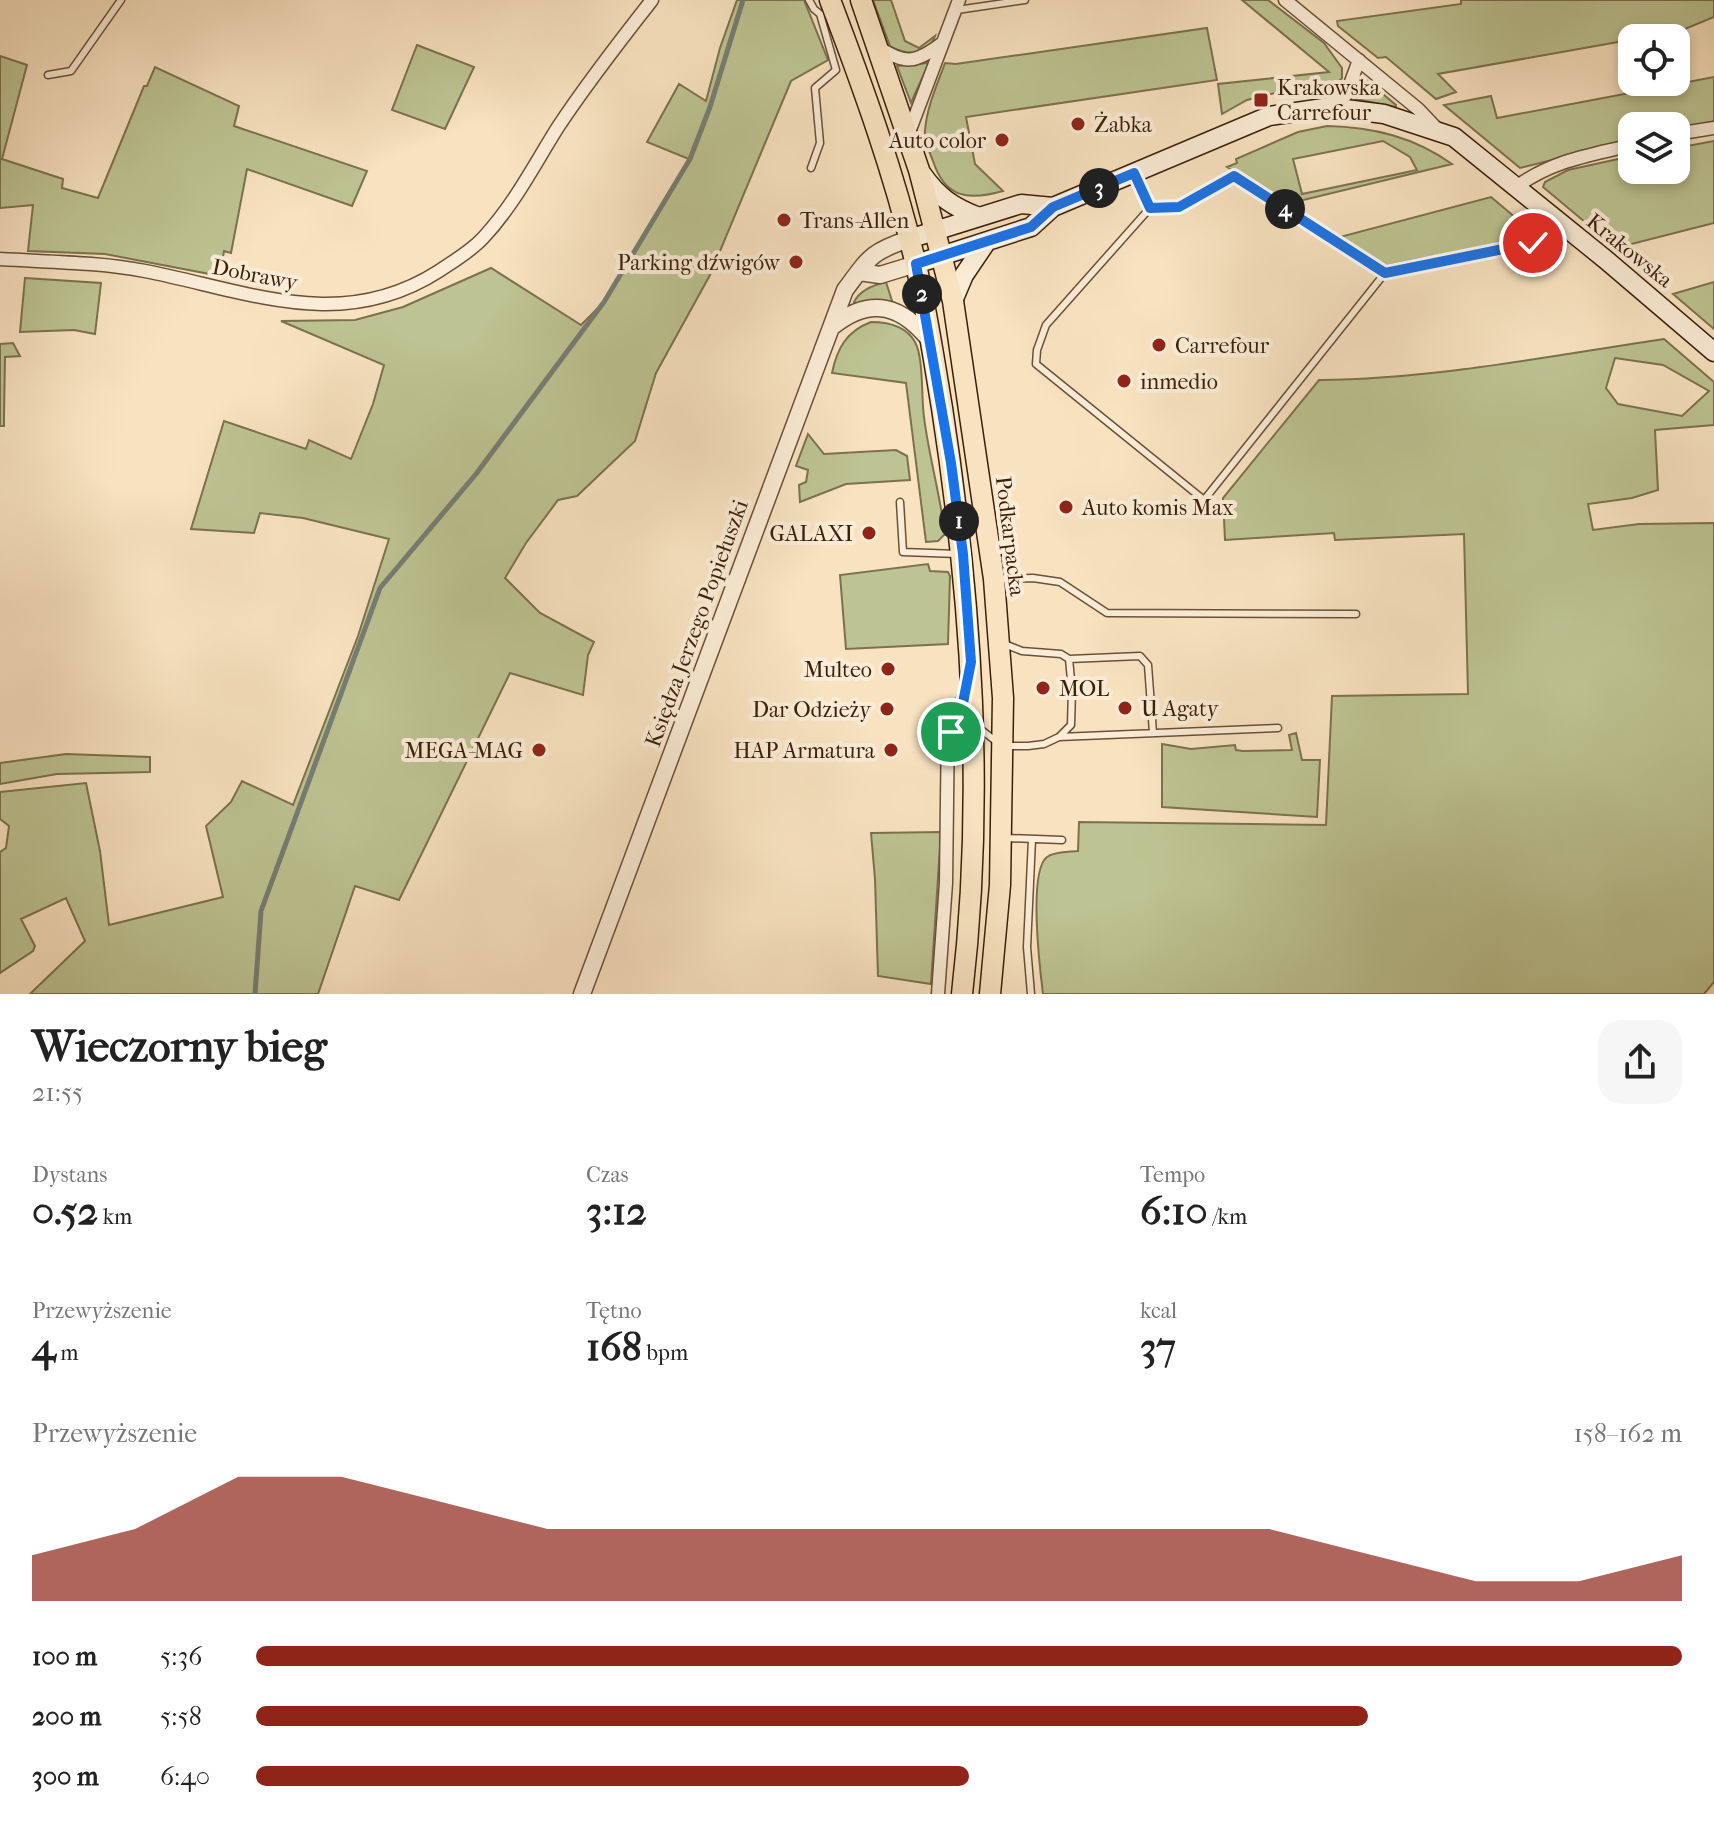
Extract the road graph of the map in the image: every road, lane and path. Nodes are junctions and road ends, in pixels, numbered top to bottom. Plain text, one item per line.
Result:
1 (120, 0) edge
2 (652, 0) edge
3 (809, 0) edge
4 (823, 0) edge
5 (861, 0) edge
6 (1025, 0) edge
7 (1285, 0) edge
8 (957, 5) edge
9 (825, 7) edge
10 (941, 44) junction
11 (878, 47) junction
12 (1359, 60) junction
13 (836, 70) junction
14 (48, 75) dead end
15 (858, 77) junction
16 (1330, 107) junction
17 (1714, 128) edge
18 (1438, 130) junction
19 (1690, 132) edge
20 (908, 136) junction
21 (1618, 148) edge
22 (811, 168) dead end
23 (919, 170) junction
24 (1134, 173) junction
25 (1516, 187) junction
26 (1053, 207) junction
27 (1150, 208) junction
28 (979, 217) junction
29 (1561, 226) junction
30 (936, 230) junction
31 (909, 239) junction
32 (985, 244) junction
33 (942, 257) junction
34 (0, 259) edge
35 (916, 264) junction
36 (859, 272) junction
37 (1385, 273) junction
38 (953, 301) junction
39 (831, 327) junction
40 (932, 343) junction
41 (1714, 352) edge
42 (900, 502) dead end
43 (963, 554) junction
44 (994, 579) junction
45 (1356, 614) dead end
46 (999, 642) junction
47 (1069, 659) junction
48 (971, 662) junction
49 (1278, 728) dead end
50 (973, 733) junction
51 (1153, 733) junction
52 (948, 737) junction
53 (1059, 737) junction
54 (1002, 746) junction
55 (1001, 838) junction
56 (1032, 839) junction
57 (1062, 840) dead end
58 (582, 994) edge
59 (938, 994) edge
60 (962, 994) edge
61 (990, 994) edge
62 (1031, 994) edge

1 - 14 lane
2 - 34 street, Dobrawy
3 - 9 lane
4 - 9 lane
5 - 11 main road, Podkarpacka
6 - 8 lane
7 - 12 street, Krakowska
8 - 10 street
9 - 13 lane
9 - 15 main road
10 - 11 street
10 - 20 street
11 - 20 main road, Podkarpacka
12 - 16 street
12 - 18 street, Krakowska
13 - 15 lane
13 - 22 lane
15 - 31 main road
16 - 18 main road, Krakowska
16 - 24 main road, Krakowska
17 - 19 street
18 - 25 main road, Krakowska
20 - 23 main road, Podkarpacka
21 - 25 street
23 - 28 main road
23 - 30 main road, Podkarpacka
24 - 26 main road, Krakowska
24 - 27 lane
25 - 29 main road, Krakowska
26 - 28 main road, Krakowska
26 - 32 main road, Krakowska
27 - 37 lane
27 - 37 lane
28 - 30 main road, Krakowska
29 - 37 lane
29 - 41 main road, Krakowska
30 - 31 main road, Księdza Jerzego Popiełuszki
30 - 33 main road, Podkarpacka
31 - 35 main road
31 - 36 street, Księdza Jerzego Popiełuszki
32 - 33 main road, Krakowska
32 - 38 main road
33 - 35 main road
33 - 38 main road, Podkarpacka
35 - 36 street
35 - 40 main road
36 - 39 street, Księdza Jerzego Popiełuszki
38 - 44 main road, Podkarpacka
39 - 40 street
39 - 58 street, Księdza Jerzego Popiełuszki
40 - 43 main road
42 - 43 lane
43 - 48 main road
44 - 45 lane
44 - 46 main road, Podkarpacka
46 - 47 lane
46 - 54 main road, Podkarpacka
47 - 51 lane
47 - 53 lane
48 - 50 main road
48 - 52 street
49 - 51 lane
50 - 52 street
50 - 54 lane
50 - 60 main road
51 - 53 lane
52 - 59 street
53 - 54 lane
54 - 55 main road, Podkarpacka
55 - 56 lane
55 - 61 main road, Podkarpacka
56 - 57 lane
56 - 62 lane

